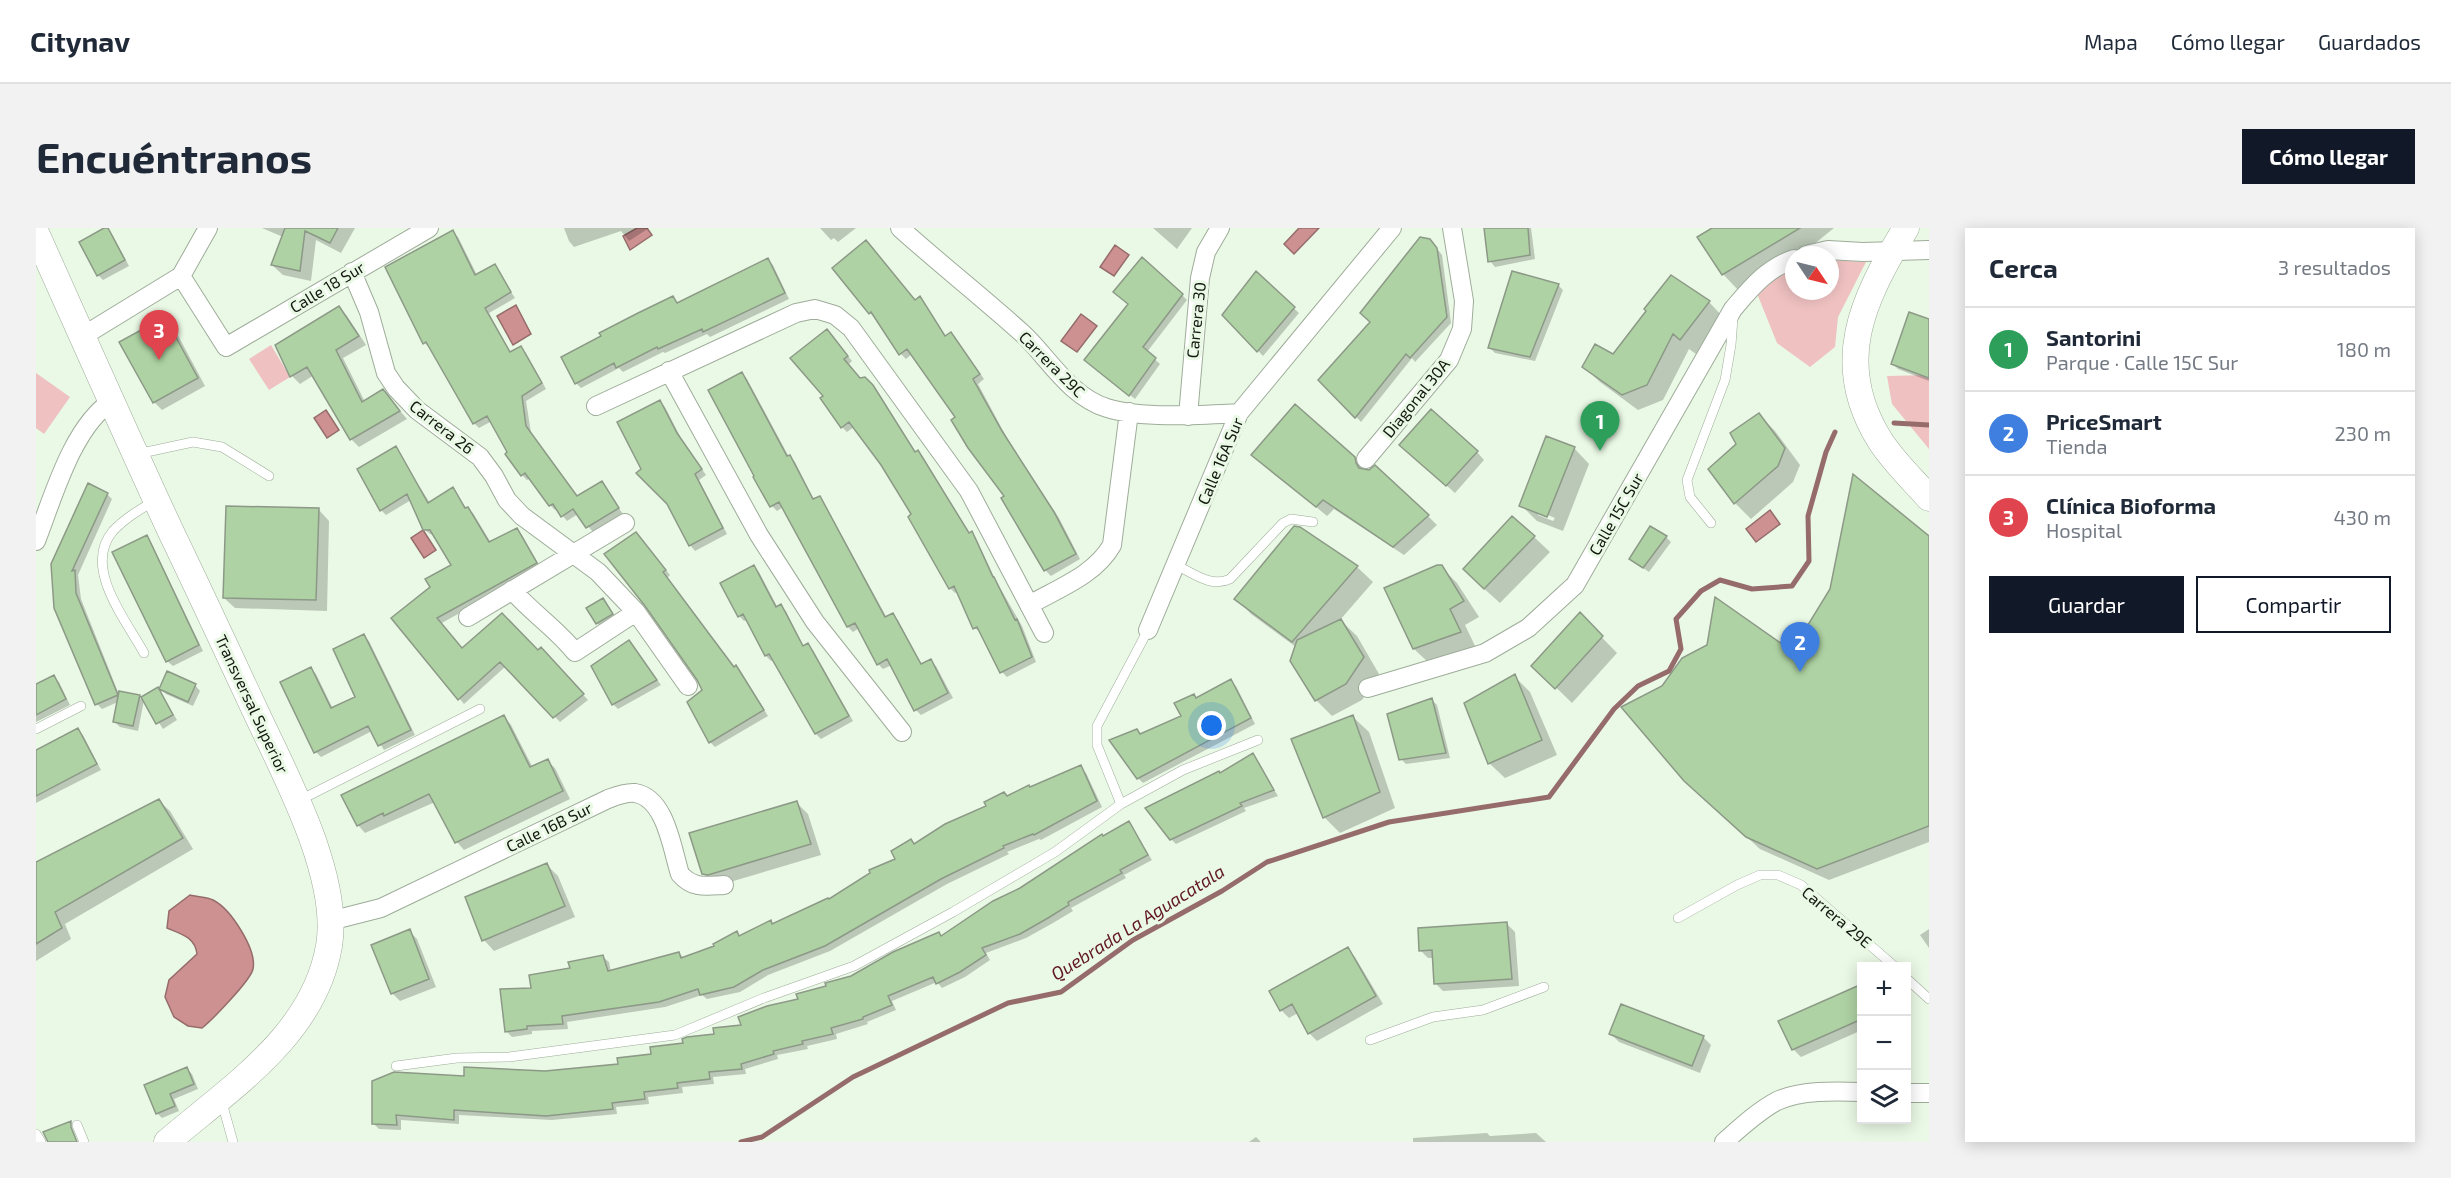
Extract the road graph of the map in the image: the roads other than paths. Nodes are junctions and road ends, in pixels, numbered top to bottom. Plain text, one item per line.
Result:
1 (208, 228) edge
2 (429, 228) edge
3 (900, 228) edge
4 (1220, 228) edge
5 (1392, 228) edge
6 (1452, 228) edge
7 (1905, 228) edge
8 (36, 233) edge
9 (1929, 250) edge
10 (1839, 251) edge
11 (1891, 251) junction
12 (1863, 252) junction
13 (1785, 262) edge
14 (352, 272) junction
15 (1878, 275) junction
16 (181, 276) junction
17 (1734, 309) junction
18 (83, 336) junction
19 (669, 371) junction
20 (112, 401) junction
21 (596, 406) dead end
22 (1129, 412) junction
23 (1239, 413) junction
24 (1188, 416) junction
25 (136, 455) junction
26 (1366, 459) dead end
27 (269, 476) dead end
28 (1929, 498) edge
29 (156, 500) junction
30 (1313, 522) dead end
31 (625, 523) dead end
32 (1711, 523) dead end
33 (36, 541) edge
34 (574, 554) junction
35 (1176, 565) junction
36 (513, 590) junction
37 (1029, 604) junction
38 (636, 612) junction
39 (468, 617) dead end
40 (1148, 630) joint
41 (1044, 633) dead end
42 (144, 653) dead end
43 (688, 686) dead end
44 (1368, 688) dead end
45 (81, 705) dead end
46 (480, 709) dead end
47 (36, 729) edge
48 (902, 732) dead end
49 (1258, 740) dead end
50 (297, 802) junction
51 (1121, 804) junction
52 (724, 885) dead end
53 (1678, 918) dead end
54 (330, 921) junction
55 (1889, 962) edge
56 (1911, 983) edge
57 (1544, 987) dead end
58 (1929, 999) edge
59 (1370, 1040) dead end
60 (396, 1066) dead end
61 (1857, 1092) edge
62 (1911, 1093) edge
63 (1929, 1093) edge
64 (220, 1097) junction
65 (77, 1125) dead end
66 (36, 1134) edge
67 (40, 1142) edge
68 (84, 1142) edge
69 (167, 1142) edge
70 (232, 1142) edge
71 (1724, 1142) edge

1 - 16 street
2 - 14 street, Calle 18 Sur
3 - 22 street, Carrera 29C
4 - 24 street, Carrera 30
5 - 23 street, Calle 16A Sur
6 - 26 street, Diagonal 30A
7 - 11 main road
8 - 18 main road, Transversal Superior
9 - 11 street
10 - 12 street
11 - 12 street
11 - 15 main road
12 - 15 street
13 - 17 street, Calle 15C Sur
14 - 16 street, Calle 18 Sur
14 - 34 street, Carrera 26
15 - 28 main road
16 - 18 street
17 - 32 lane
17 - 44 street, Calle 15C Sur
18 - 20 main road, Transversal Superior
19 - 21 street
19 - 37 street
19 - 48 street
20 - 25 main road, Transversal Superior
20 - 33 street
22 - 24 street, Carrera 29C
22 - 37 street
23 - 24 street, Carrera 29C
23 - 35 street, Calle 16A Sur
25 - 27 lane
25 - 29 main road, Transversal Superior
29 - 42 lane
29 - 50 main road, Transversal Superior
30 - 35 lane
31 - 34 street
34 - 36 street
34 - 38 street, Carrera 26
35 - 40 street, Calle 16A Sur
36 - 38 street
36 - 39 street
37 - 41 street
38 - 43 street, Carrera 26
40 - 51 lane
45 - 47 lane
46 - 50 lane
49 - 51 lane
50 - 54 main road, Transversal Superior
51 - 60 lane
52 - 54 street, Calle 16B Sur
53 - 55 lane, Carrera 29E
54 - 64 main road, Transversal Superior
56 - 58 lane
57 - 59 lane
61 - 71 street
62 - 63 street
64 - 69 main road, Transversal Superior
64 - 70 lane
65 - 68 lane
66 - 67 lane

